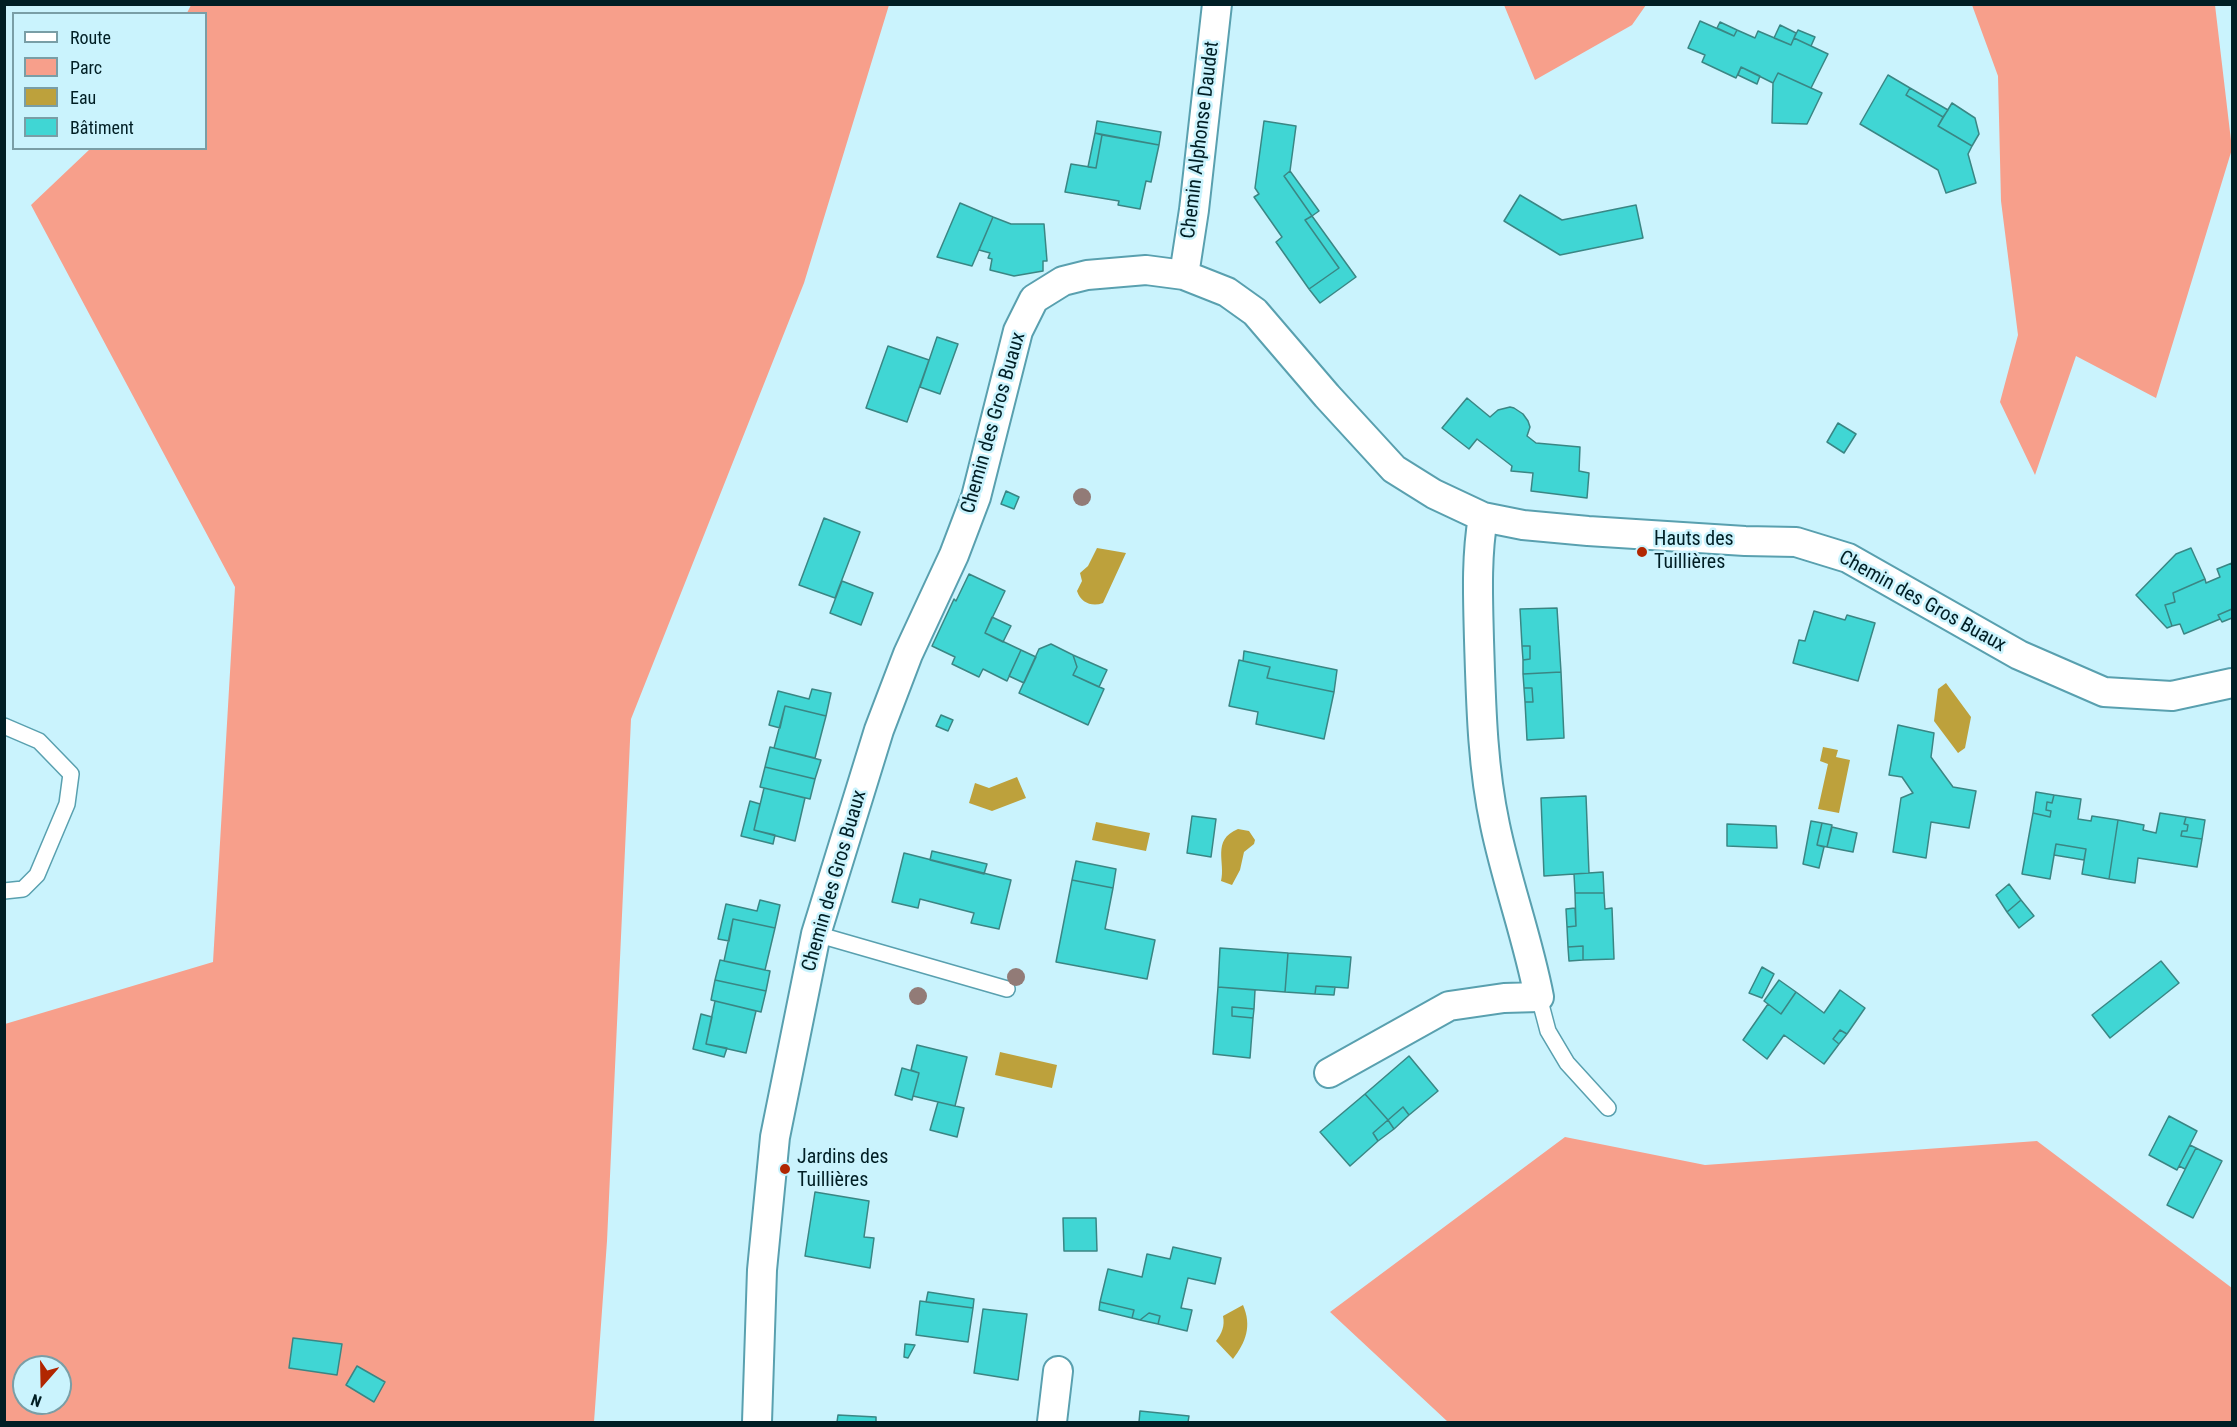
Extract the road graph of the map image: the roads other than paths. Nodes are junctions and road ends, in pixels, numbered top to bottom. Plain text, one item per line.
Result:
1 (1217, 4) edge
2 (1184, 275) junction
3 (1483, 517) junction
4 (2232, 683) edge
5 (4, 726) edge
6 (4, 891) edge
7 (816, 934) junction
8 (1006, 989) dead end
9 (1539, 997) junction
10 (1329, 1073) dead end
11 (1608, 1108) dead end
12 (1058, 1371) dead end
13 (757, 1422) edge
14 (1052, 1422) edge

1 - 2 street, Chemin Alphonse Daudet
2 - 3 street, Chemin des Gros Buaux
2 - 7 street, Chemin des Gros Buaux
3 - 4 street, Chemin des Gros Buaux
3 - 9 street
5 - 6 lane
7 - 8 lane
7 - 13 street, Chemin des Gros Buaux
9 - 10 street
9 - 11 lane
12 - 14 street

